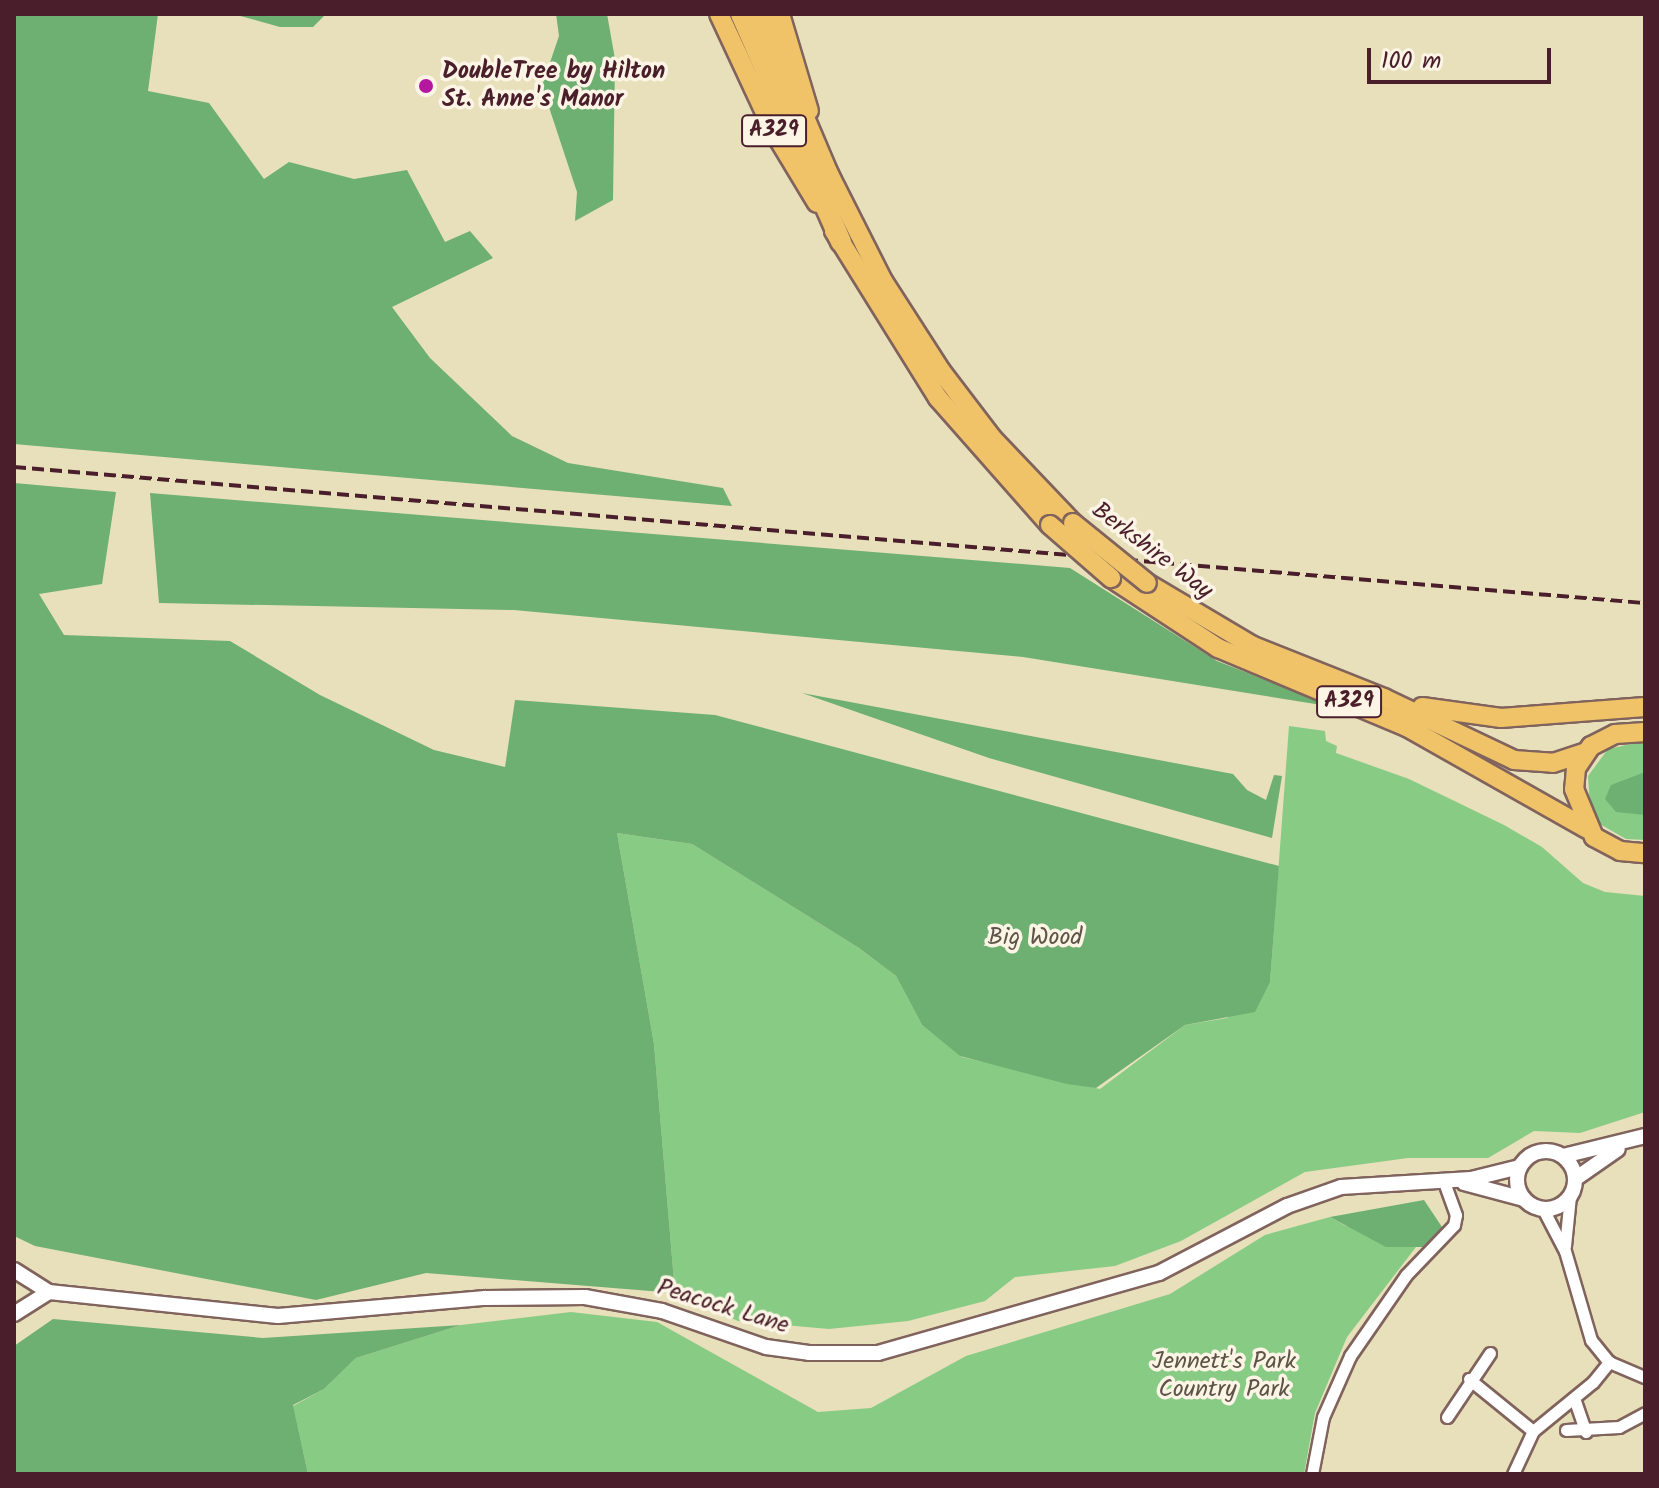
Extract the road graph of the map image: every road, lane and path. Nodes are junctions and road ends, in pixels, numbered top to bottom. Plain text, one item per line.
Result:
1 (719, 14) edge
2 (741, 14) edge
3 (760, 14) edge
4 (780, 14) edge
5 (832, 184) junction
6 (841, 242) junction
7 (1384, 698) junction
8 (1645, 707) edge
9 (1643, 730) edge
10 (1586, 752) junction
11 (1587, 829) junction
12 (1645, 853) edge
13 (1645, 1136) edge
14 (1625, 1144) junction
15 (1563, 1156) junction
16 (1520, 1167) junction
17 (1448, 1179) junction
18 (1575, 1179) junction
19 (1570, 1196) junction
20 (1524, 1199) junction
21 (1543, 1209) junction
22 (1565, 1251) junction
23 (14, 1270) edge
24 (49, 1292) junction
25 (14, 1314) edge
26 (1490, 1353) dead end
27 (1609, 1362) junction
28 (1645, 1377) edge
29 (1469, 1379) junction
30 (1574, 1398) junction
31 (1645, 1413) edge
32 (1447, 1417) dead end
33 (1566, 1430) dead end
34 (1533, 1431) junction
35 (1586, 1432) junction
36 (1312, 1474) edge
37 (1513, 1474) edge

1 - 6 highway, A329
2 - 6 highway
3 - 5 highway
4 - 5 highway, A329
5 - 7 highway, Berkshire Way / A329, bridge
6 - 11 highway, Berkshire Way / A329, bridge
7 - 8 highway, A329
7 - 10 highway, Berkshire Way / A329
9 - 10 highway, A329
10 - 11 highway
11 - 12 highway, A329
13 - 14 street
14 - 15 street
14 - 18 street
15 - 16 street
15 - 18 street
16 - 17 street, Peacock Lane
16 - 20 street
17 - 20 street, Peacock Lane
17 - 24 street, Peacock Lane
17 - 36 street
18 - 19 street
19 - 21 street
19 - 22 street
20 - 21 street
21 - 22 street
22 - 27 street
23 - 24 street
24 - 25 street
26 - 29 street
27 - 28 street
27 - 30 street
29 - 32 street
29 - 34 street
30 - 34 street
30 - 35 street
31 - 35 street
33 - 35 street
34 - 37 street

